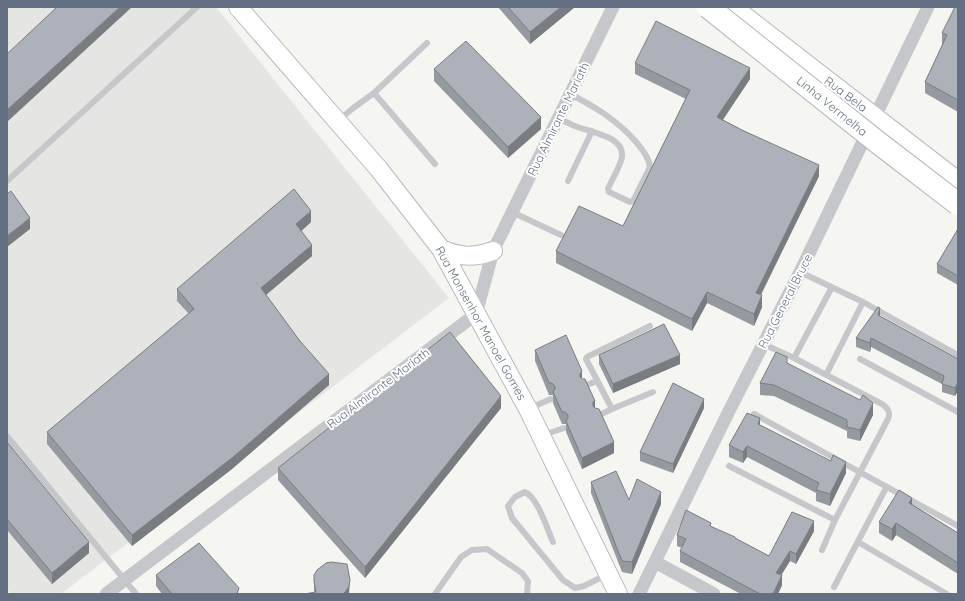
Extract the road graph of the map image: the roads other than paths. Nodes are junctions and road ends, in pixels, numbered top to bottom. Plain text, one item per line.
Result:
1 (197, 7) edge
2 (238, 7) edge
3 (613, 7) edge
4 (708, 7) edge
5 (718, 7) edge
6 (733, 7) edge
7 (928, 7) edge
8 (427, 43) dead end
9 (374, 93) junction
10 (570, 94) junction
11 (875, 116) junction
12 (558, 118) junction
13 (338, 121) junction
14 (592, 132) junction
15 (435, 164) dead end
16 (7, 180) edge
17 (568, 181) dead end
18 (958, 181) edge
19 (958, 196) edge
20 (958, 204) edge
21 (512, 212) junction
22 (561, 235) dead end
23 (441, 249) junction
24 (493, 251) junction
25 (800, 272) junction
26 (832, 287) junction
27 (863, 302) junction
28 (476, 314) junction
29 (650, 326) dead end
30 (763, 344) junction
31 (958, 355) edge
32 (794, 358) junction
33 (860, 359) dead end
34 (826, 375) junction
35 (597, 381) junction
36 (584, 386) edge
37 (653, 392) dead end
38 (551, 400) dead end
39 (528, 409) junction
40 (612, 409) junction
41 (958, 412) edge
42 (754, 414) edge
43 (597, 416) edge
44 (564, 428) dead end
45 (542, 435) junction
46 (7, 436) edge
47 (729, 466) dead end
48 (860, 472) junction
49 (886, 488) junction
50 (835, 520) junction
51 (958, 526) edge
52 (553, 542) dead end
53 (858, 542) junction
54 (822, 550) dead end
55 (655, 562) junction
56 (608, 574) junction
57 (124, 580) junction
58 (834, 587) dead end
59 (106, 594) edge
60 (136, 594) edge
61 (435, 594) edge
62 (527, 594) edge
63 (618, 594) edge
64 (639, 594) edge
65 (714, 594) edge
66 (947, 594) edge

1 - 16 lane
2 - 13 street, Rua Monsenhor Manoel Gomes
3 - 10 street, Rua Almirante Mariath
4 - 20 highway, Linha Vermelha, bridge
5 - 19 highway, Linha Vermelha
6 - 11 street, Rua Bela
7 - 11 street, Rua General Bruce
8 - 9 lane
9 - 13 lane
9 - 15 lane
10 - 12 street, Rua Almirante Mariath
10 - 14 lane
11 - 18 street, Rua Bela
11 - 25 street, Rua General Bruce
12 - 14 lane
12 - 21 street, Rua Almirante Mariath
13 - 23 street, Rua Monsenhor Manoel Gomes
14 - 17 lane
21 - 22 lane
21 - 24 street, Rua Almirante Mariath
23 - 24 street
23 - 28 street, Rua Monsenhor Manoel Gomes
24 - 28 street, Rua Almirante Mariath
25 - 26 lane
25 - 30 street, Rua General Bruce
26 - 27 lane
26 - 32 lane
27 - 31 lane
27 - 34 lane
28 - 39 street, Rua Monsenhor Manoel Gomes
28 - 57 street, Rua Almirante Mariath
29 - 35 lane
30 - 32 lane
30 - 55 street, Rua General Bruce
32 - 34 lane
33 - 41 lane
34 - 48 lane
35 - 36 lane
35 - 40 lane
37 - 40 lane
38 - 39 lane
39 - 45 street, Rua Monsenhor Manoel Gomes
40 - 43 lane
42 - 48 lane
44 - 45 lane
45 - 56 street, Rua Monsenhor Manoel Gomes
46 - 57 lane
47 - 50 lane
48 - 49 lane
48 - 50 lane
49 - 51 lane
49 - 53 lane
50 - 54 lane
52 - 56 lane
53 - 58 lane
53 - 66 lane
55 - 64 street, Rua General Bruce
55 - 65 street
56 - 63 street, Rua Monsenhor Manoel Gomes
57 - 59 street, Rua Almirante Mariath
57 - 60 lane
61 - 62 lane

